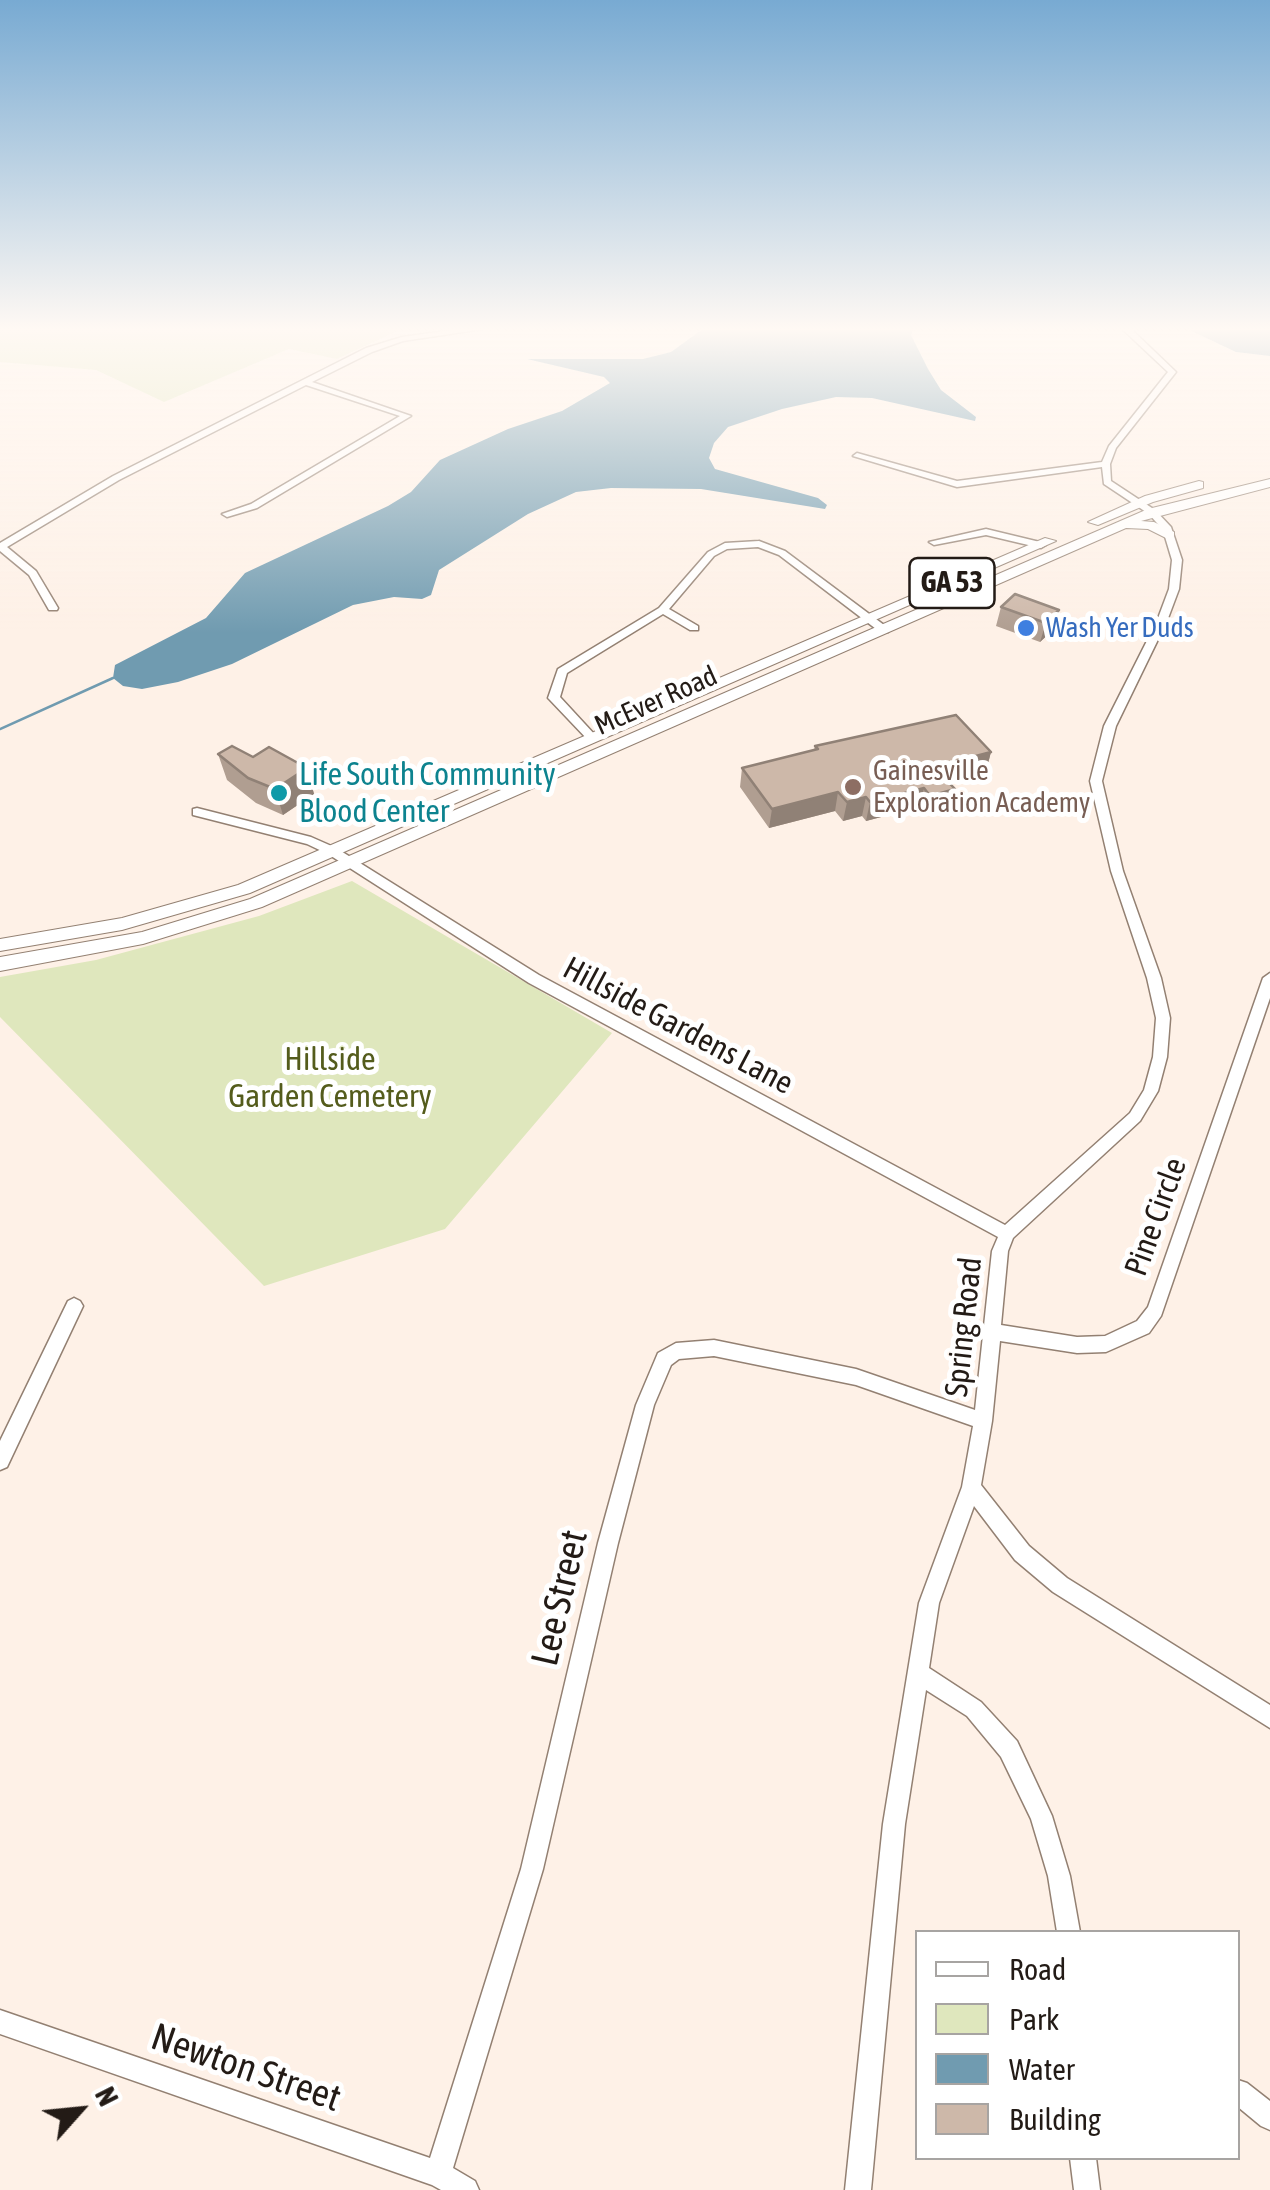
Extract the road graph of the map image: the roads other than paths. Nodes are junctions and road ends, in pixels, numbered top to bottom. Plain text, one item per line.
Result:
1 (214, 428) edge
2 (387, 428) edge
3 (1128, 428) edge
4 (857, 456) dead end
5 (1106, 464) junction
6 (1270, 474) edge
7 (1270, 482) edge
8 (1144, 508) junction
9 (227, 514) dead end
10 (1170, 534) junction
11 (934, 542) dead end
12 (1040, 545) junction
13 (1072, 546) junction
14 (0, 547) edge
15 (53, 608) dead end
16 (662, 610) junction
17 (866, 618) junction
18 (694, 628) dead end
19 (884, 630) junction
20 (592, 738) junction
21 (197, 812) dead end
22 (340, 857) junction
23 (0, 945) edge
24 (0, 964) edge
25 (1270, 978) edge
26 (1007, 1234) junction
27 (74, 1306) dead end
28 (994, 1332) junction
29 (983, 1421) junction
30 (0, 1461) edge
31 (971, 1488) junction
32 (918, 1674) junction
33 (1270, 1718) edge
34 (1068, 1930) edge
35 (0, 2022) edge
36 (1240, 2094) edge
37 (1270, 2116) edge
38 (1083, 2160) edge
39 (438, 2174) junction
40 (466, 2190) edge
41 (858, 2190) edge
42 (1087, 2190) edge

1 - 14 street
2 - 9 street
3 - 5 street
4 - 5 street
5 - 8 street
6 - 8 main road, McEver Road / GA 53
7 - 8 main road, McEver Road / GA 53
8 - 10 street
8 - 12 main road, McEver Road / GA 53
8 - 13 main road, McEver Road / GA 53
10 - 13 main road
10 - 26 street, Spring Road
11 - 12 street
12 - 17 main road, McEver Road / GA 53
13 - 19 main road, McEver Road / GA 53
14 - 15 street
16 - 17 street
16 - 18 street
16 - 20 street
17 - 19 street
17 - 20 main road, McEver Road / GA 53
19 - 22 main road, McEver Road / GA 53
20 - 22 main road, McEver Road / GA 53
21 - 22 street, Hillside Gardens Lane
22 - 23 main road, McEver Road / GA 53
22 - 24 main road, McEver Road / GA 53
22 - 26 street, Hillside Gardens Lane
25 - 28 street, Pine Circle
26 - 28 street, Spring Road
27 - 30 street
28 - 29 street, Spring Road
29 - 31 street, Spring Road
29 - 39 street, Lee Street
31 - 32 street, Spring Road
31 - 33 street
32 - 34 street
32 - 41 street, Spring Road
35 - 39 street, Newton Street
36 - 37 street
38 - 42 street
39 - 40 street, Newton Street

